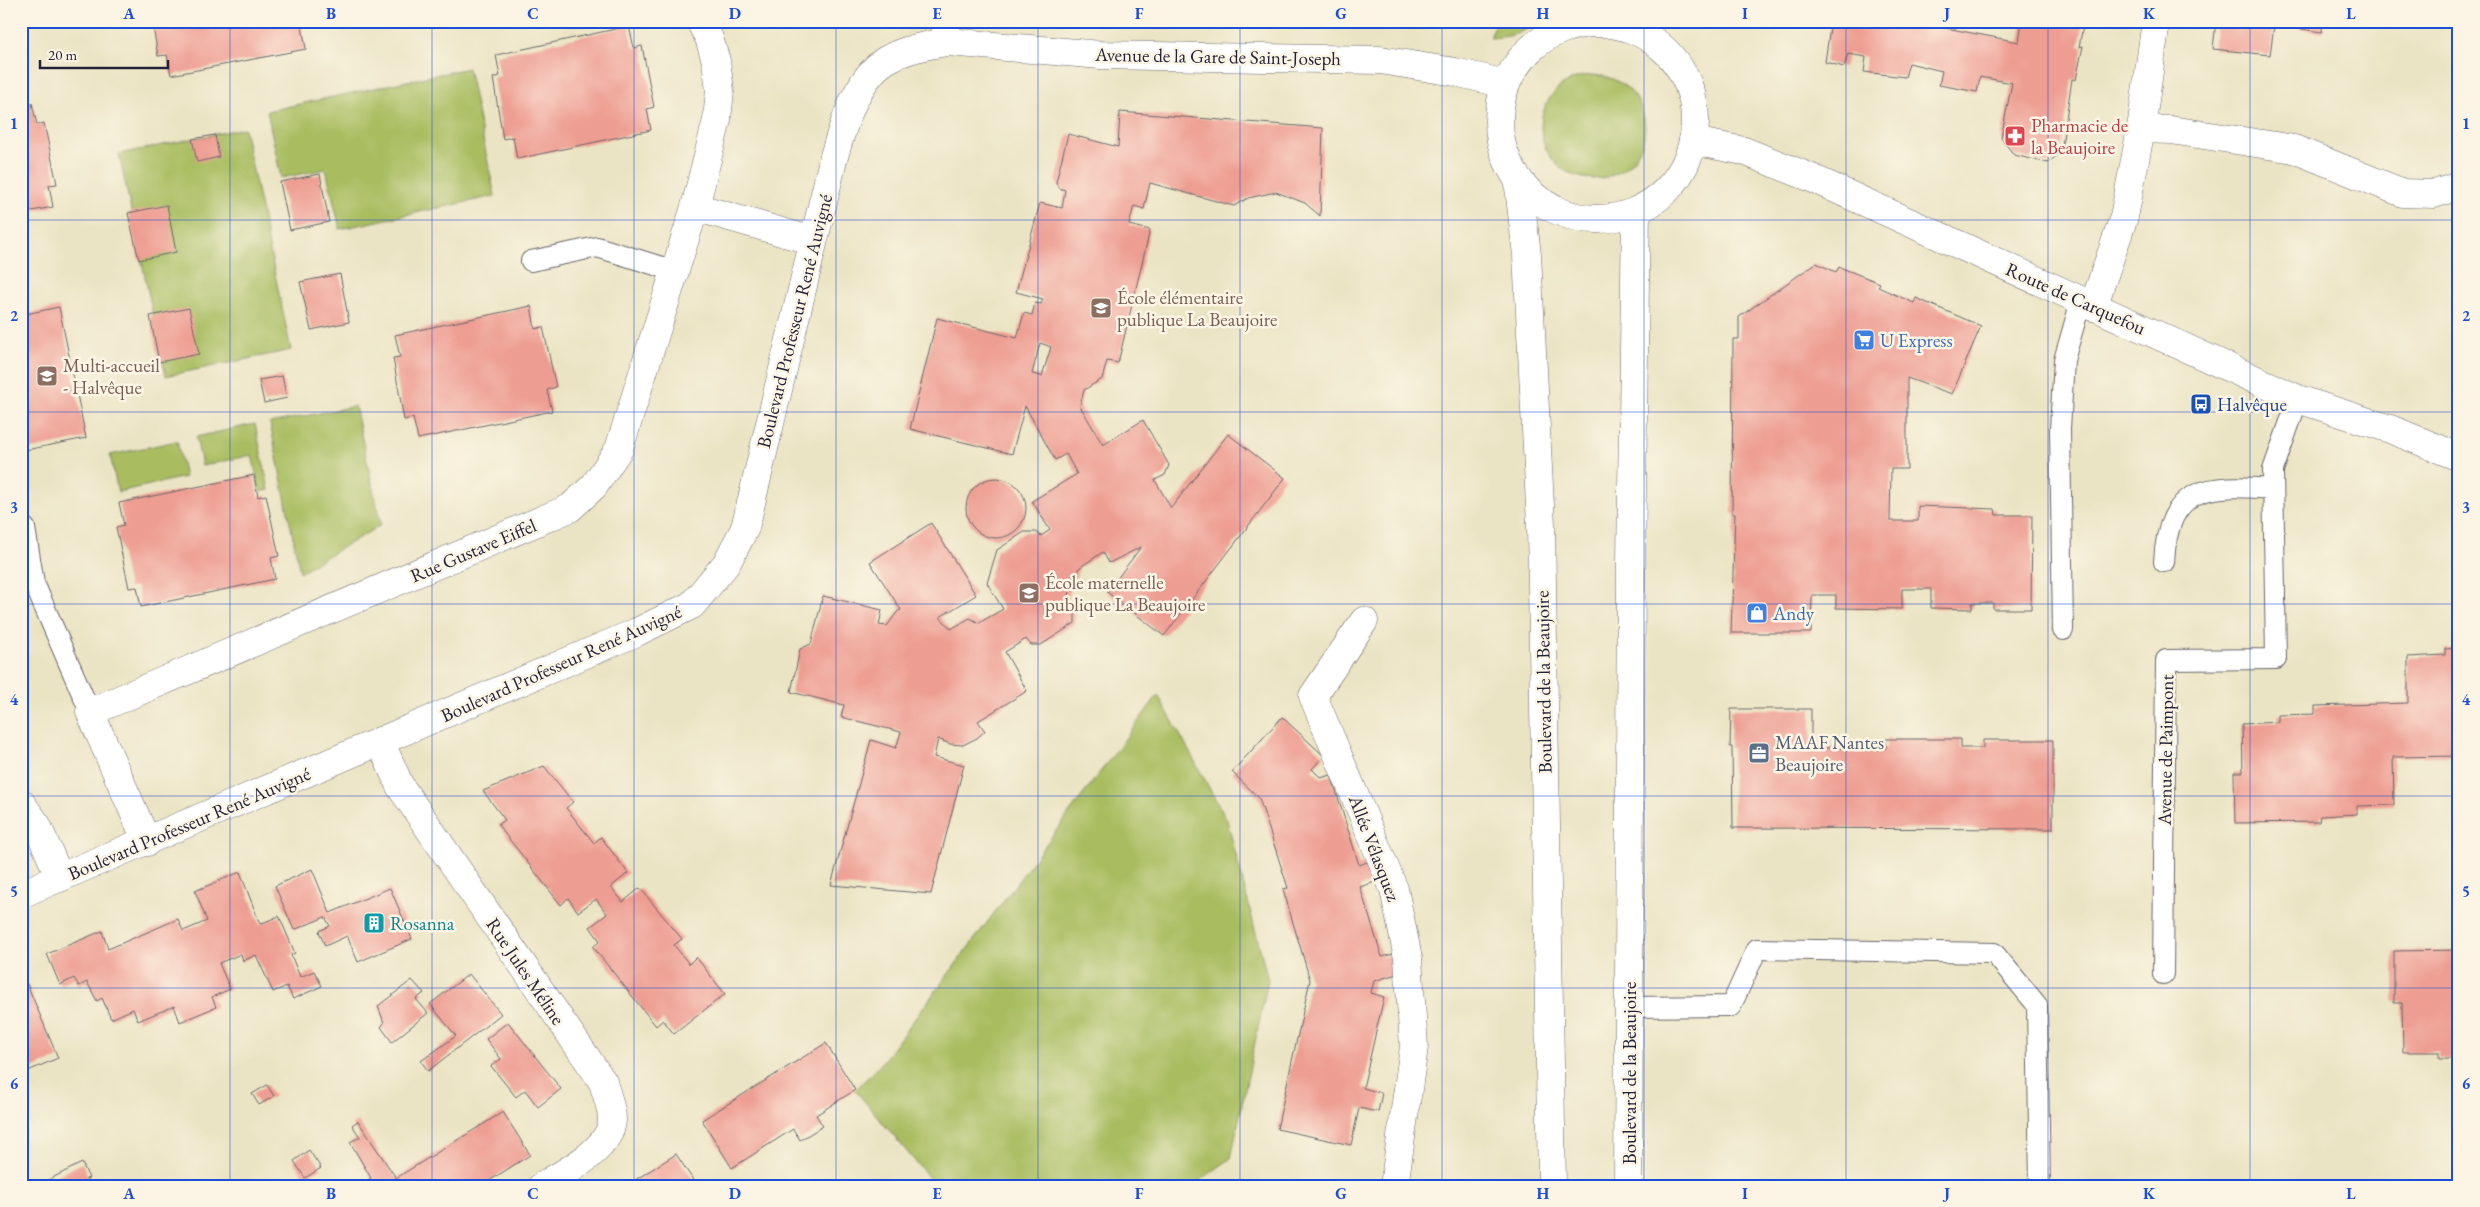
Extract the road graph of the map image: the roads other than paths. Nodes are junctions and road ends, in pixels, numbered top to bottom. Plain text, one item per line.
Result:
1 (700, 21) edge
2 (2156, 21) edge
3 (1567, 24) edge
4 (1649, 30) edge
5 (946, 31) edge
6 (1506, 84) junction
7 (2141, 129) junction
8 (1693, 141) junction
9 (1518, 179) junction
10 (2459, 186) edge
11 (695, 207) junction
12 (1636, 211) junction
13 (813, 241) junction
14 (531, 261) dead end
15 (675, 271) junction
16 (2087, 304) junction
17 (2298, 399) junction
18 (2459, 457) edge
19 (2273, 489) junction
20 (25, 528) dead end
21 (2164, 562) dead end
22 (1364, 622) dead end
23 (2063, 630) dead end
24 (90, 712) junction
25 (380, 741) junction
26 (21, 803) edge
27 (147, 842) junction
28 (60, 878) junction
29 (21, 894) edge
30 (2163, 974) dead end
31 (1629, 1007) junction
32 (542, 1186) edge
33 (1394, 1186) edge
34 (1552, 1186) edge
35 (1628, 1186) edge
36 (2040, 1186) edge

1 - 11 street, Rue Gustave Eiffel
2 - 7 street
3 - 4 street
3 - 6 street
4 - 8 street
5 - 6 street, Avenue de la Gare de Saint-Joseph
5 - 13 street, Boulevard Professeur René Auvigné
6 - 9 street
7 - 10 street
7 - 16 street
8 - 12 street
8 - 16 street, Route de Carquefou
9 - 12 street
9 - 34 street, Boulevard de la Beaujoire
11 - 13 street
11 - 15 street, Rue Gustave Eiffel
12 - 31 street, Boulevard de la Beaujoire
13 - 25 street, Boulevard Professeur René Auvigné
14 - 15 lane
15 - 24 street, Rue Gustave Eiffel
16 - 17 street, Route de Carquefou
16 - 23 lane
17 - 18 street, Route de Carquefou
17 - 19 lane, Avenue de Paimpont
19 - 21 lane
19 - 30 lane, Avenue de Paimpont
20 - 24 lane
22 - 33 street, Allée Vélasquez
24 - 27 street
25 - 27 street, Boulevard Professeur René Auvigné
25 - 32 street, Rue Jules Méline
26 - 28 street
27 - 28 street, Boulevard Professeur René Auvigné
28 - 29 street, Boulevard Professeur René Auvigné
31 - 35 street, Boulevard de la Beaujoire
31 - 36 lane

